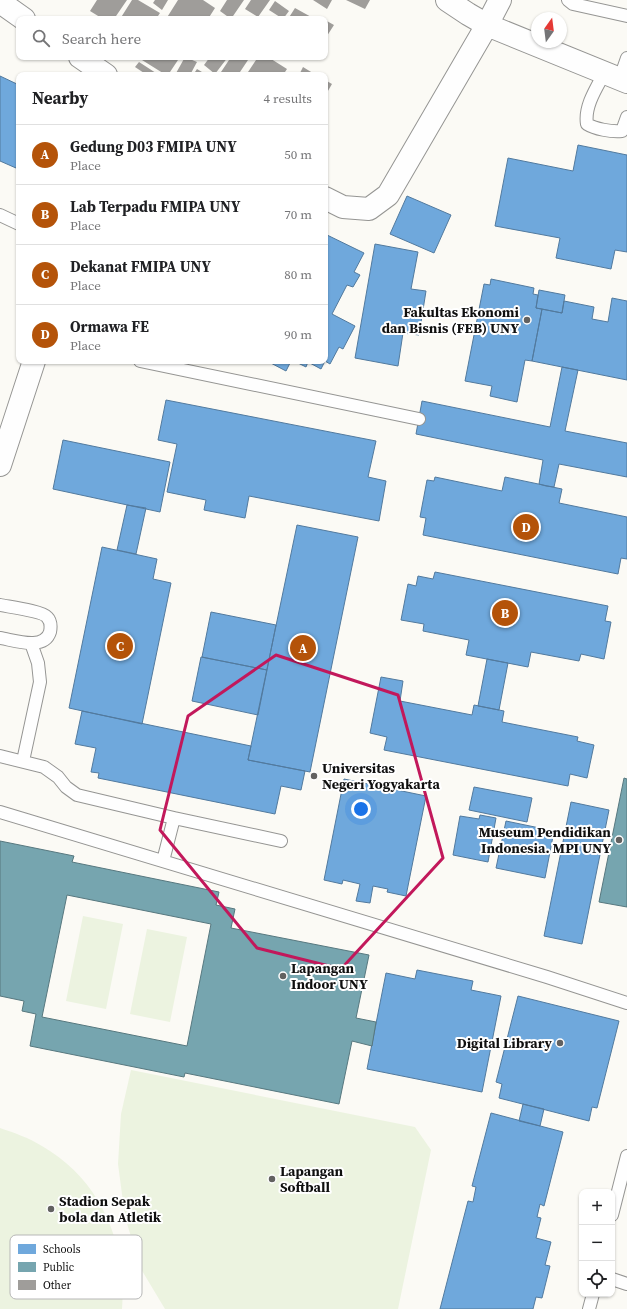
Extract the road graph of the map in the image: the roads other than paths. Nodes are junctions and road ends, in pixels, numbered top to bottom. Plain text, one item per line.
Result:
1 (447, 0) edge
2 (500, 0) edge
3 (568, 0) edge
4 (0, 2) edge
5 (20, 16) edge
6 (627, 16) edge
7 (487, 25) junction
8 (627, 58) edge
9 (84, 60) edge
10 (102, 72) edge
11 (617, 77) edge
12 (627, 117) edge
13 (328, 200) edge
14 (0, 215) edge
15 (16, 223) edge
16 (33, 364) edge
17 (154, 364) edge
18 (419, 419) dead end
19 (0, 465) edge
20 (0, 605) edge
21 (0, 638) edge
22 (31, 643) junction
23 (0, 756) edge
24 (23, 761) junction
25 (0, 812) edge
26 (174, 818) junction
27 (281, 841) dead end
28 (163, 861) junction
29 (627, 1003) edge
30 (627, 1156) edge
31 (615, 1203) edge
32 (615, 1281) edge
33 (627, 1284) edge
34 (592, 1297) edge
35 (589, 1309) edge

1 - 7 street
2 - 7 street
3 - 6 lane
4 - 5 street
7 - 11 street
7 - 13 street
8 - 11 lane
9 - 10 street
11 - 12 lane
14 - 15 lane
16 - 19 street
17 - 18 lane
20 - 22 lane
21 - 22 lane
22 - 24 lane
23 - 24 lane
24 - 26 lane
25 - 28 lane
26 - 27 lane
26 - 28 lane
28 - 29 lane
30 - 31 lane
32 - 33 lane
34 - 35 lane

